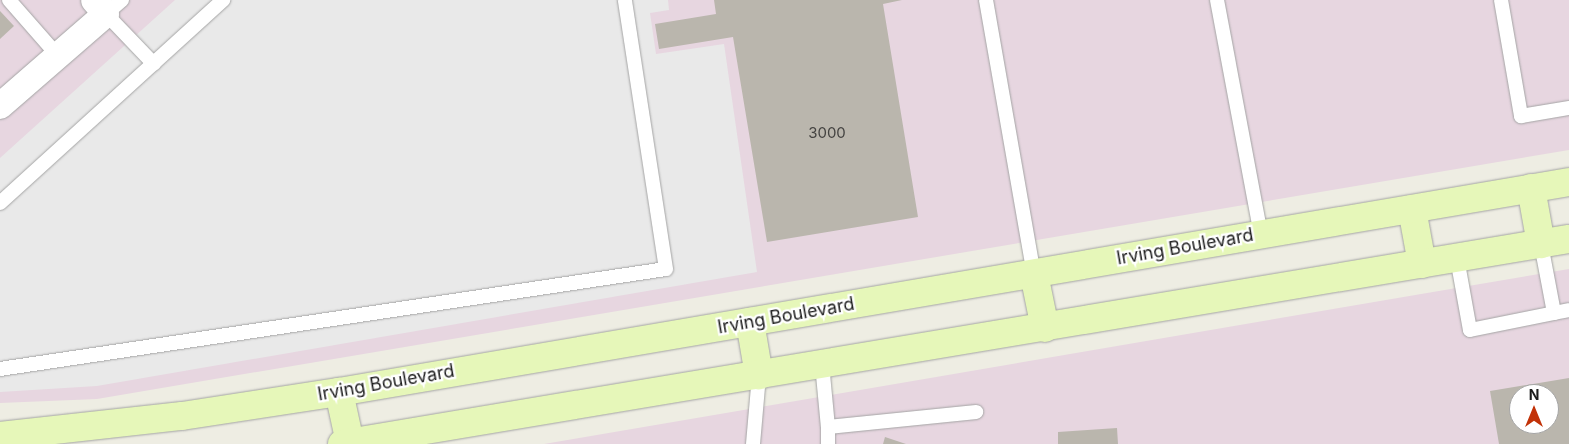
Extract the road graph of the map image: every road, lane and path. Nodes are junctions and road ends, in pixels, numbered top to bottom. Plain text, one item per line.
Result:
1 (9, 0) edge
2 (224, 0) edge
3 (625, 0) edge
4 (986, 0) edge
5 (1217, 0) edge
6 (1501, 0) edge
7 (108, 5) edge
8 (58, 56) junction
9 (154, 64) junction
10 (0, 106) edge
11 (1569, 108) edge
12 (1569, 182) edge
13 (1531, 188) junction
14 (0, 203) edge
15 (1412, 209) junction
16 (1261, 234) junction
17 (1569, 239) edge
18 (1541, 244) junction
19 (1457, 258) junction
20 (1422, 264) junction
21 (1034, 274) junction
22 (1569, 310) edge
23 (1554, 313) junction
24 (750, 322) junction
25 (1045, 328) junction
26 (822, 364) junction
27 (0, 370) edge
28 (759, 375) junction
29 (339, 392) junction
30 (976, 412) dead end
31 (828, 427) junction
32 (0, 436) edge
33 (347, 444) edge
34 (753, 444) edge
35 (828, 444) edge

1 - 8 lane
2 - 9 lane
3 - 27 lane
4 - 21 lane
5 - 16 lane
6 - 11 lane
7 - 8 street
7 - 9 lane
8 - 10 street
9 - 14 lane
12 - 13 main road, Irving Boulevard
13 - 15 main road, Irving Boulevard
13 - 18 main road
15 - 16 main road, Irving Boulevard
15 - 20 main road
16 - 21 main road, Irving Boulevard
17 - 18 main road
18 - 19 main road
18 - 23 lane
19 - 20 main road
19 - 23 lane
20 - 25 main road
21 - 24 main road, Irving Boulevard
21 - 25 main road
22 - 23 lane
24 - 28 main road
24 - 29 main road, Irving Boulevard
25 - 26 main road
26 - 28 main road
26 - 31 lane
28 - 33 main road
28 - 34 lane
29 - 32 main road, Irving Boulevard
29 - 33 main road
30 - 31 lane
31 - 35 lane

